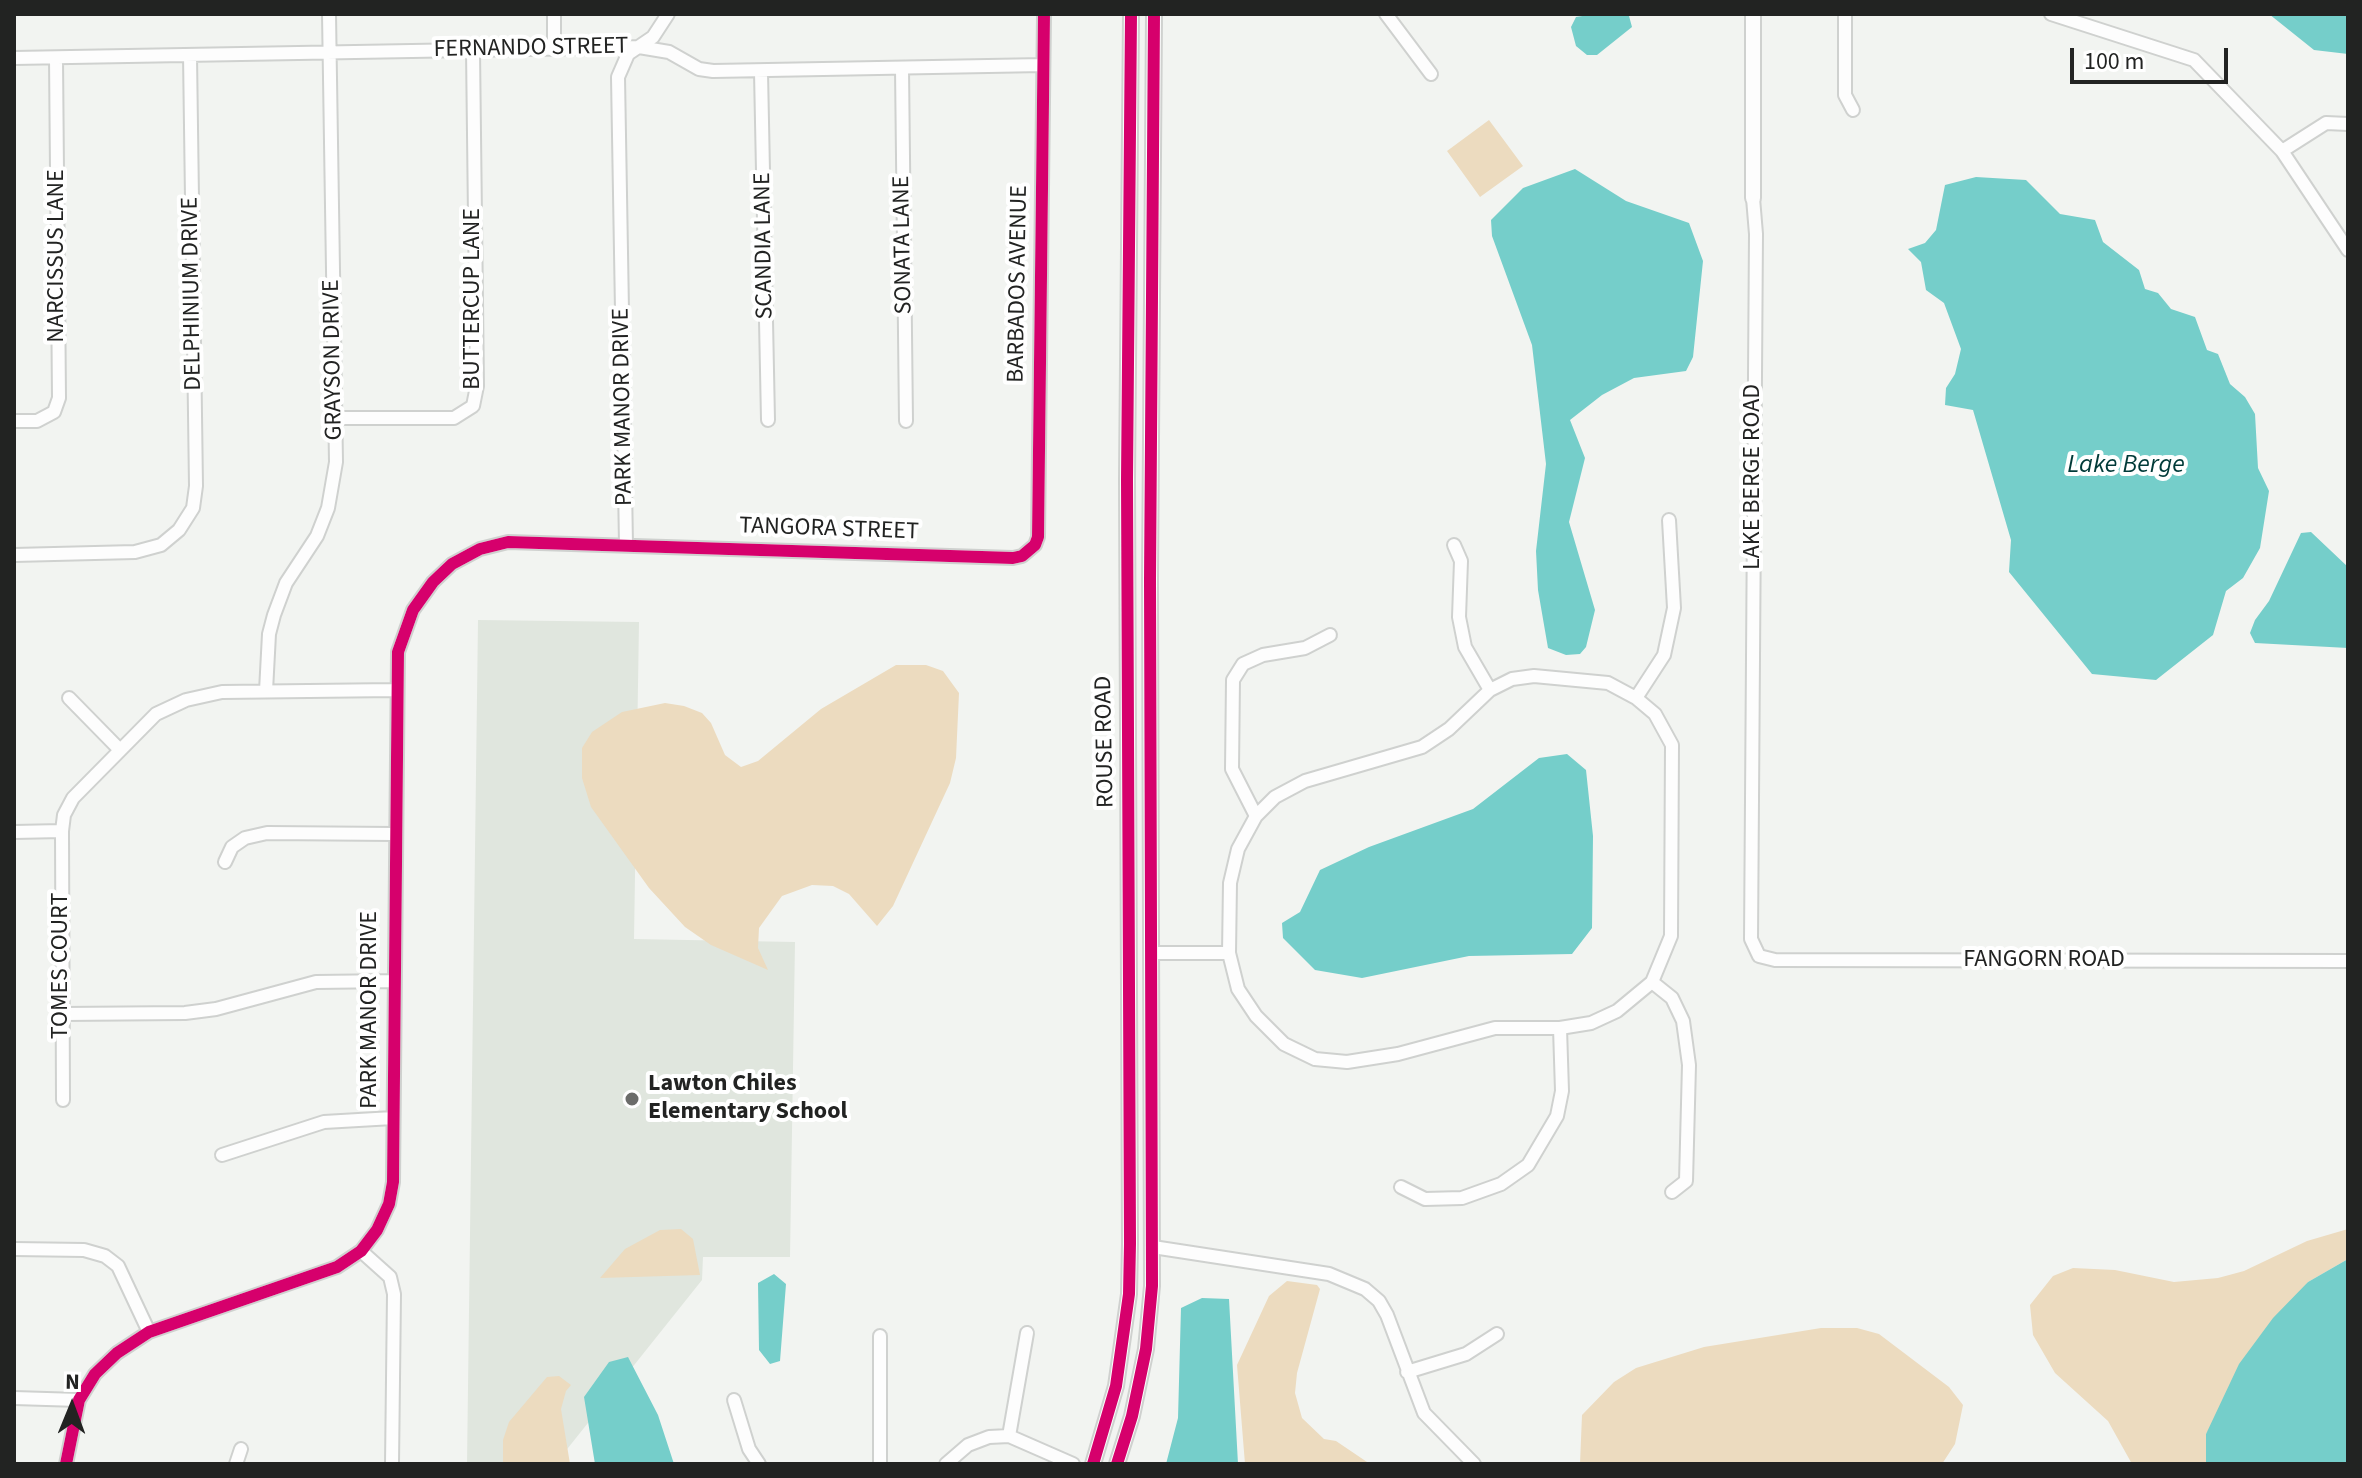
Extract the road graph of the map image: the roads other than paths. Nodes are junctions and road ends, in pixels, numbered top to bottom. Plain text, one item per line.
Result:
1 (329, 14) edge
2 (554, 14) edge
3 (668, 14) edge
4 (1044, 14) edge
5 (1131, 14) edge
6 (1154, 14) edge
7 (1386, 14) edge
8 (1753, 14) edge
9 (1845, 14) edge
10 (2051, 14) edge
11 (639, 47) junction
12 (554, 49) junction
13 (473, 50) junction
14 (329, 53) junction
15 (190, 55) junction
16 (14, 58) edge
17 (56, 58) junction
18 (1043, 65) junction
19 (902, 69) junction
20 (761, 72) junction
21 (1431, 74) dead end
22 (1853, 110) dead end
23 (2348, 124) edge
24 (2282, 151) junction
25 (1753, 198) joint
26 (2348, 249) edge
27 (335, 418) junction
28 (768, 420) dead end
29 (14, 421) edge
30 (906, 421) dead end
31 (1669, 520) dead end
32 (626, 544) junction
33 (1454, 545) dead end
34 (1029, 551) joint
35 (14, 555) edge
36 (1330, 635) dead end
37 (395, 690) junction
38 (1490, 690) junction
39 (266, 691) junction
40 (69, 698) dead end
41 (1636, 698) junction
42 (120, 750) junction
43 (1256, 816) junction
44 (62, 831) junction
45 (14, 832) edge
46 (394, 834) junction
47 (225, 862) dead end
48 (1751, 939) joint
49 (1154, 953) junction
50 (1229, 953) junction
51 (2348, 961) edge
52 (394, 981) junction
53 (1652, 982) junction
54 (63, 1014) junction
55 (1560, 1028) junction
56 (63, 1100) dead end
57 (393, 1118) junction
58 (222, 1155) dead end
59 (1401, 1187) dead end
60 (1672, 1192) dead end
61 (1153, 1247) junction
62 (14, 1249) edge
63 (361, 1251) junction
64 (149, 1332) junction
65 (1027, 1333) dead end
66 (1497, 1334) dead end
67 (880, 1336) dead end
68 (1407, 1372) junction
69 (14, 1398) edge
70 (79, 1400) junction
71 (734, 1400) dead end
72 (1009, 1436) junction
73 (241, 1449) dead end
74 (66, 1464) edge
75 (236, 1464) edge
76 (392, 1464) edge
77 (759, 1464) edge
78 (880, 1464) edge
79 (946, 1464) edge
80 (1073, 1464) edge
81 (1093, 1464) edge
82 (1117, 1464) edge
83 (1474, 1464) edge

1 - 14 street, GRAYSON DRIVE
2 - 12 street
3 - 11 street, PARK MANOR DRIVE
4 - 18 street, BARBADOS AVENUE
5 - 81 street, ROUSE ROAD
6 - 49 street, ROUSE ROAD
7 - 21 street
8 - 25 street, LAKE BERGE ROAD
9 - 22 street
10 - 24 street
11 - 12 street, FERNANDO STREET
11 - 20 street, FERNANDO STREET
11 - 32 street, PARK MANOR DRIVE
12 - 13 street, FERNANDO STREET
13 - 14 street, FERNANDO STREET
13 - 27 street, BUTTERCUP LANE
14 - 15 street, FERNANDO STREET
14 - 27 street, GRAYSON DRIVE
15 - 17 street, FERNANDO STREET
15 - 35 street, DELPHINIUM DRIVE
16 - 17 street, FERNANDO STREET
17 - 29 street, NARCISSUS LANE
18 - 19 street, FERNANDO STREET
18 - 34 street, BARBADOS AVENUE
19 - 20 street, FERNANDO STREET
19 - 30 street, SONATA LANE
20 - 28 street, SCANDIA LANE
23 - 24 street
24 - 26 street
25 - 48 street, LAKE BERGE ROAD
27 - 39 street, GRAYSON DRIVE
31 - 41 street
32 - 34 street, TANGORA STREET
32 - 37 street, PARK MANOR DRIVE
33 - 38 street
36 - 43 street
37 - 39 street
37 - 46 street, PARK MANOR DRIVE
38 - 41 street
38 - 43 street
39 - 42 street
40 - 42 street
41 - 53 street
42 - 44 street
43 - 50 street
44 - 45 street
44 - 54 street, TOMES COURT
46 - 47 street
46 - 52 street, PARK MANOR DRIVE
48 - 51 street, FANGORN ROAD
49 - 50 street
49 - 61 street, ROUSE ROAD
50 - 55 street
52 - 54 street
52 - 57 street, PARK MANOR DRIVE
53 - 55 street
53 - 60 street
54 - 56 street, TOMES COURT
55 - 59 street
57 - 58 street
57 - 63 street, PARK MANOR DRIVE
61 - 68 street
61 - 82 street, ROUSE ROAD
62 - 64 street
63 - 64 street, PARK MANOR DRIVE
63 - 76 street
64 - 70 street, PARK MANOR DRIVE
65 - 72 street
66 - 68 street
67 - 78 street
68 - 83 street
69 - 70 street
70 - 74 street, PARK MANOR DRIVE
71 - 77 street
72 - 79 street
72 - 80 street
73 - 75 street

